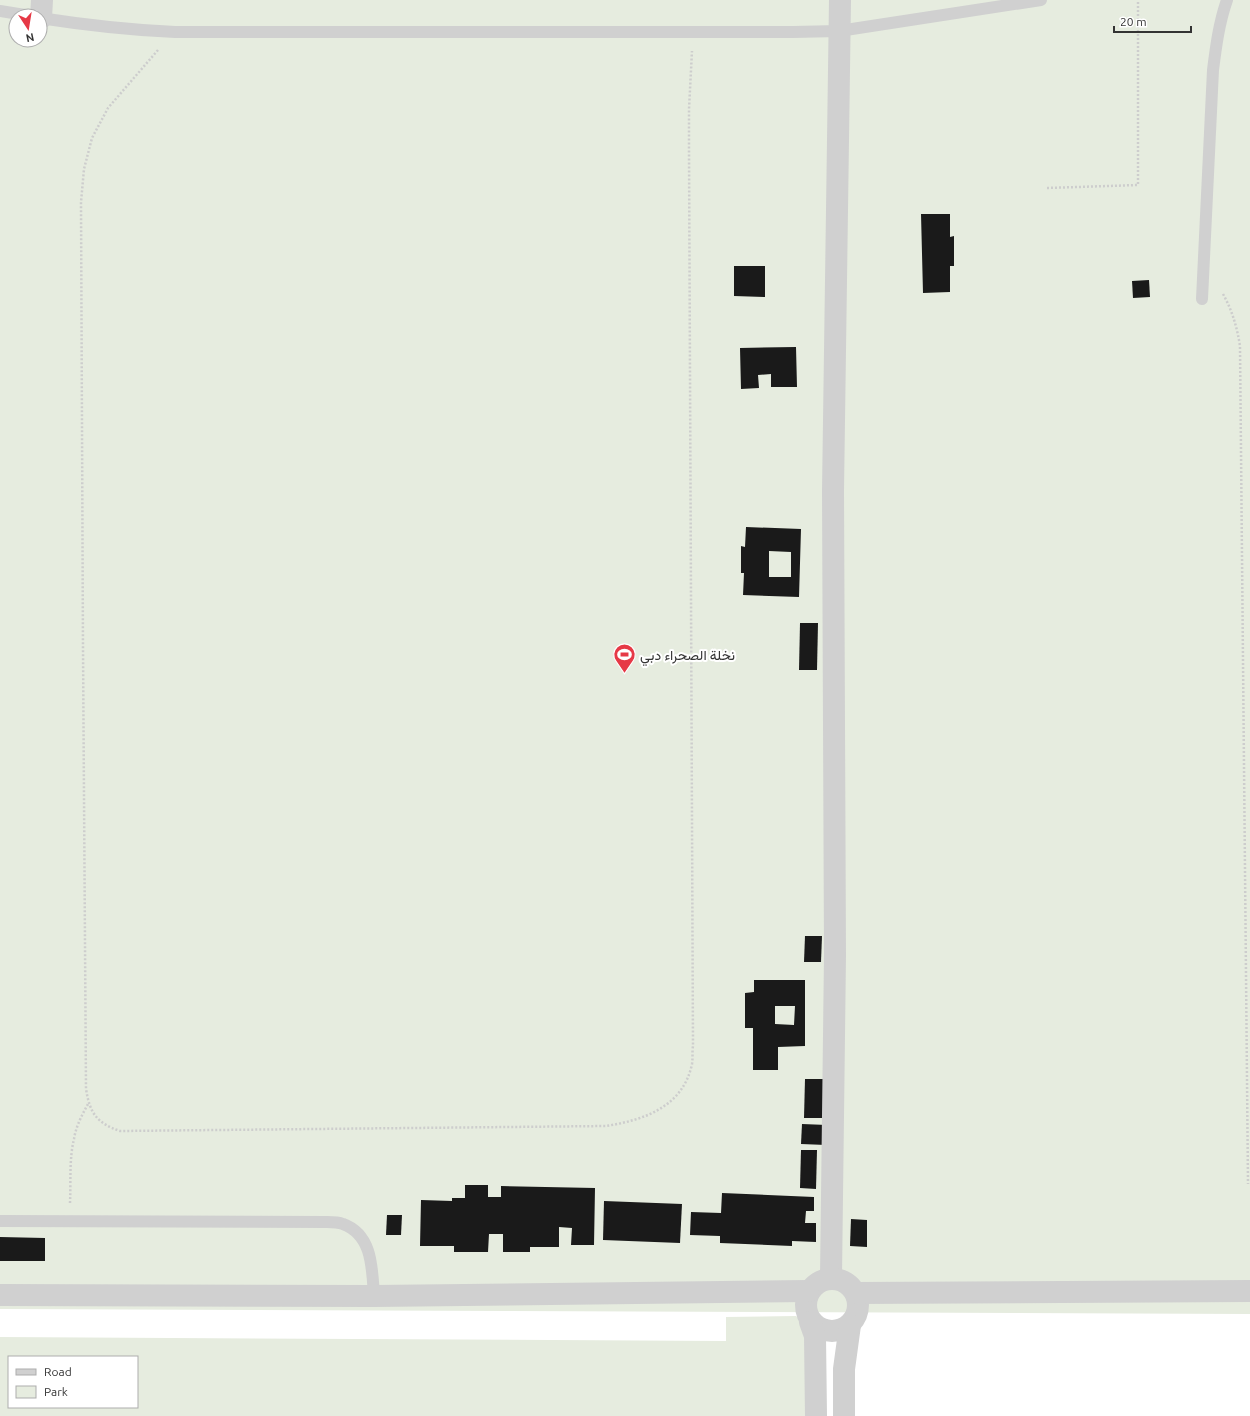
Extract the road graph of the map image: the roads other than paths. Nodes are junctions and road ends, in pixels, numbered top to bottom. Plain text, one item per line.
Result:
1 (840, 0) edge
2 (1041, 0) edge
3 (1227, 0) edge
4 (48, 16) edge
5 (839, 31) junction
6 (1202, 299) dead end
7 (0, 1221) edge
8 (831, 1277) junction
9 (808, 1291) junction
10 (1250, 1291) edge
11 (856, 1294) junction
12 (0, 1295) edge
13 (374, 1296) junction
14 (810, 1322) junction
15 (850, 1324) junction
16 (816, 1416) edge
17 (844, 1416) edge

1 - 5 street
2 - 5 lane
3 - 6 lane
4 - 5 lane
5 - 8 street
7 - 13 lane
8 - 9 street
8 - 11 street
9 - 13 street
9 - 14 street
10 - 11 street
11 - 15 street
12 - 13 street
14 - 15 street
14 - 16 street
15 - 17 street

